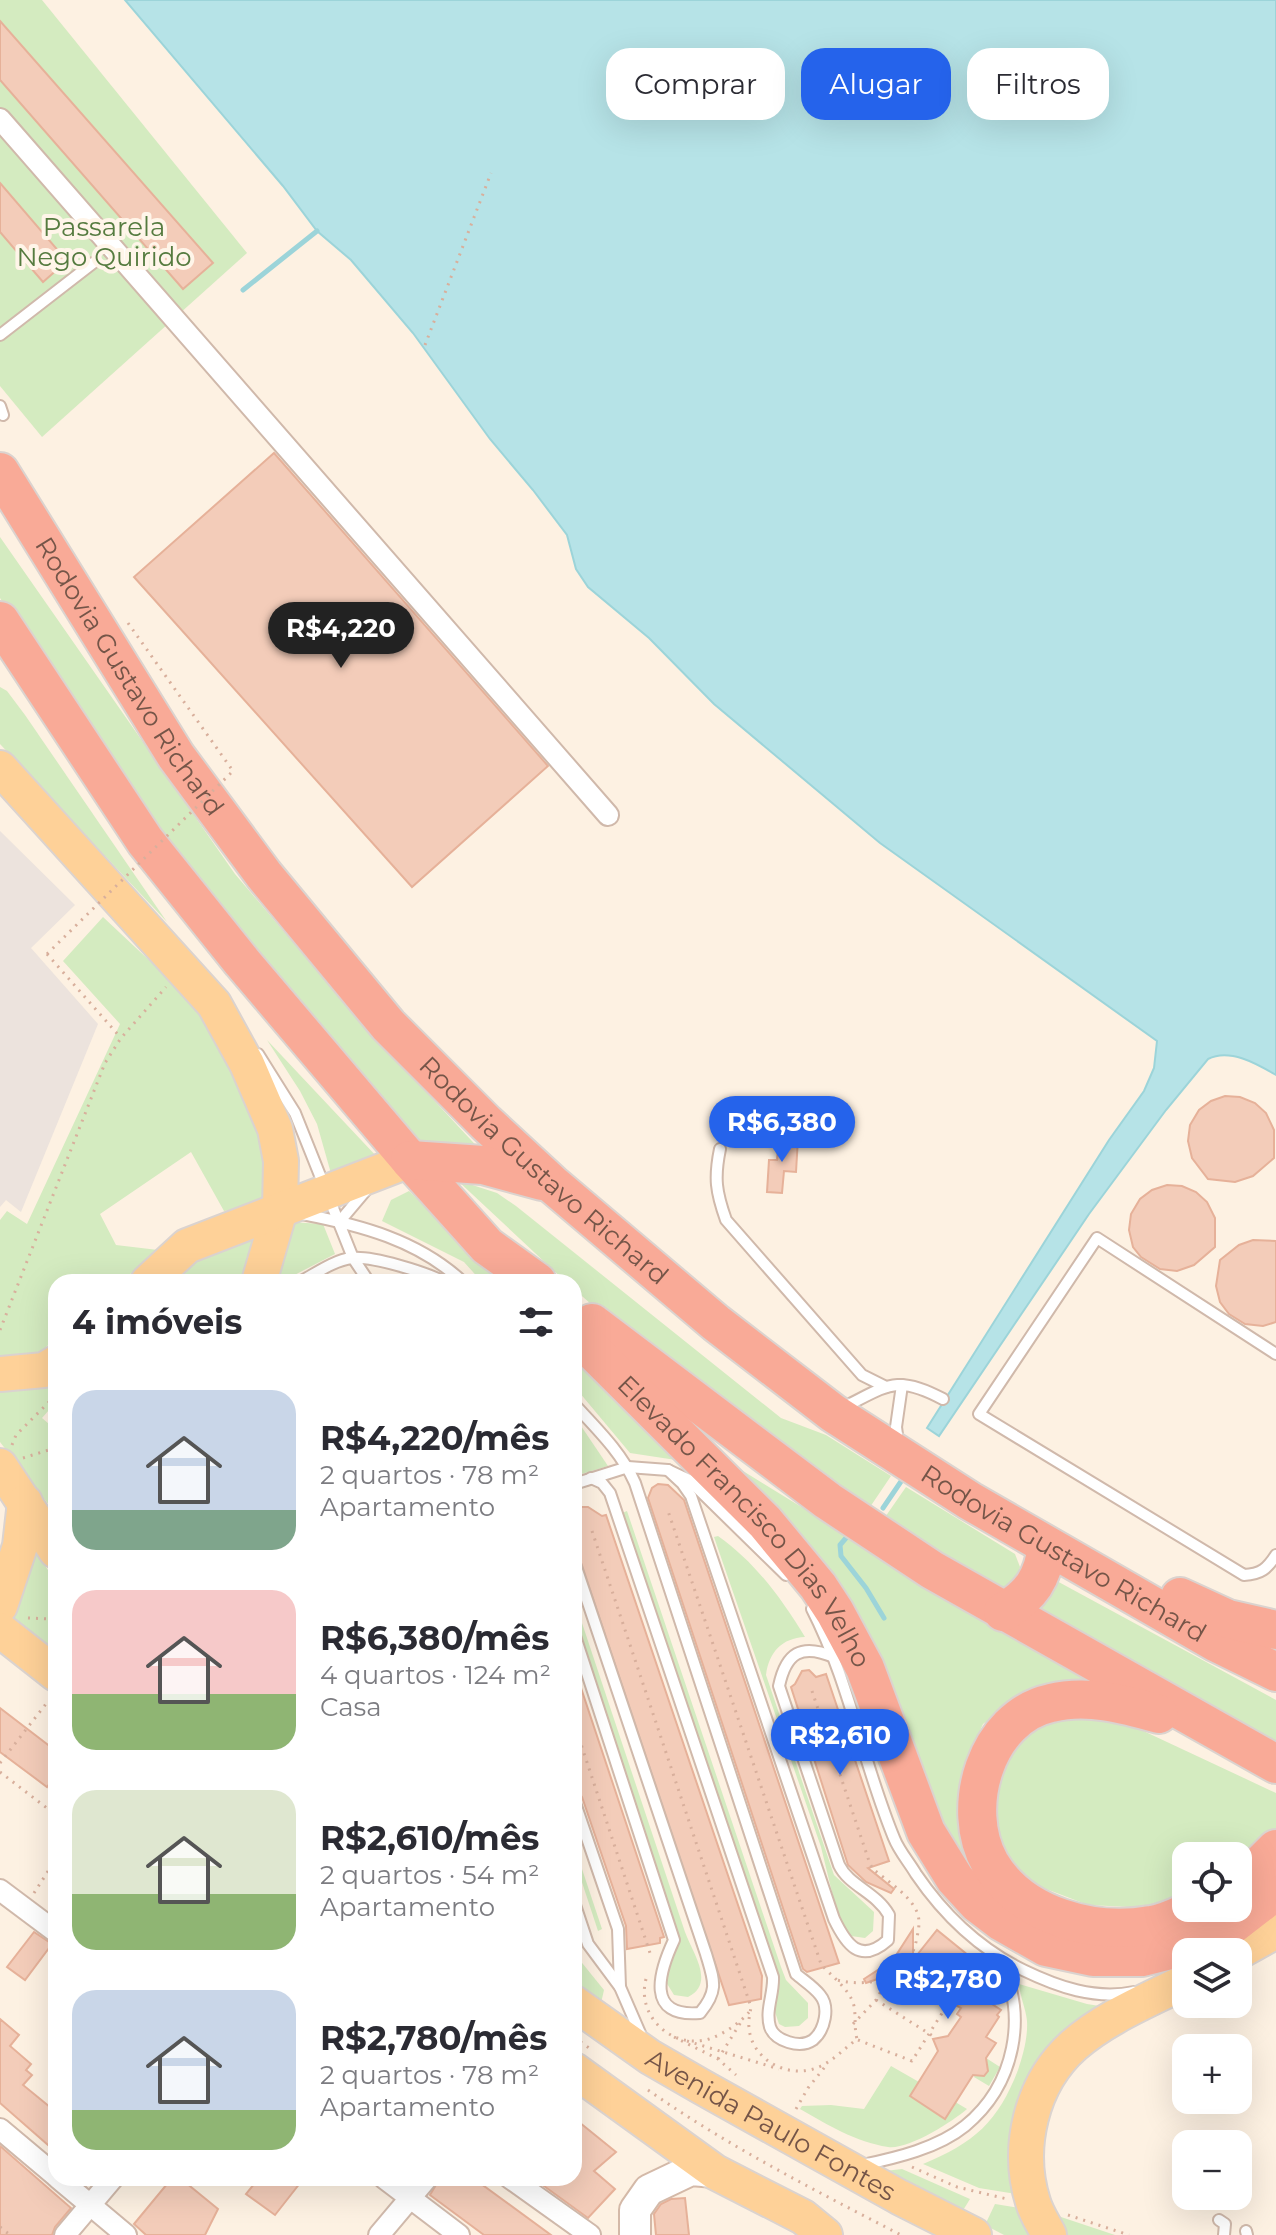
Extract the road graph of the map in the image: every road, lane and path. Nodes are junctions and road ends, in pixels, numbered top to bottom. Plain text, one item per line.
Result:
1 (0, 119) edge
2 (491, 173) dead end
3 (93, 263) dead end
4 (0, 335) edge
5 (425, 345) dead end
6 (0, 472) edge
7 (0, 621) edge
8 (117, 625) dead end
9 (0, 647) edge
10 (0, 673) edge
11 (50, 700) junction
12 (0, 768) edge
13 (608, 815) dead end
14 (182, 968) junction
15 (214, 1004) junction
16 (121, 1038) junction
17 (720, 1149) dead end
18 (396, 1165) junction
19 (552, 1184) junction
20 (334, 1206) junction
21 (280, 1210) junction
22 (487, 1246) junction
23 (353, 1258) junction
24 (380, 1263) junction
25 (157, 1274) edge
26 (261, 1274) edge
27 (315, 1274) edge
28 (363, 1274) edge
29 (373, 1274) edge
30 (430, 1274) edge
31 (453, 1274) edge
32 (515, 1274) edge
33 (526, 1274) edge
34 (582, 1315) edge
35 (0, 1330) edge
36 (582, 1340) edge
37 (1276, 1354) edge
38 (48, 1368) edge
39 (0, 1374) edge
40 (902, 1385) junction
41 (886, 1387) junction
42 (943, 1399) dead end
43 (48, 1403) edge
44 (582, 1413) edge
45 (833, 1413) junction
46 (48, 1450) edge
47 (900, 1456) junction
48 (9, 1459) edge
49 (628, 1467) junction
50 (645, 1467) junction
51 (668, 1470) junction
52 (48, 1472) edge
53 (591, 1478) junction
54 (582, 1481) edge
55 (635, 1483) junction
56 (970, 1501) junction
57 (38, 1502) junction
58 (48, 1529) edge
59 (1047, 1546) junction
60 (1276, 1555) edge
61 (793, 1582) dead end
62 (582, 1585) edge
63 (1003, 1612) junction
64 (8, 1618) edge
65 (48, 1619) edge
66 (1276, 1630) edge
67 (834, 1657) junction
68 (582, 1658) edge
69 (1276, 1672) edge
70 (48, 1676) edge
71 (812, 1691) dead end
72 (48, 1694) edge
73 (881, 1706) junction
74 (1218, 1732) junction
75 (582, 1747) edge
76 (0, 1763) edge
77 (1276, 1764) edge
78 (0, 1772) edge
79 (48, 1809) edge
80 (582, 1823) edge
81 (1276, 1849) edge
82 (48, 1871) edge
83 (1252, 1873) edge
84 (1276, 1891) edge
85 (1, 1892) edge
86 (23, 1908) junction
87 (1176, 1922) edge
88 (48, 1926) edge
89 (582, 1926) edge
90 (1276, 1931) edge
91 (1148, 1941) junction
92 (1252, 1944) edge
93 (652, 1957) dead end
94 (998, 1958) junction
95 (648, 1973) dead end
96 (889, 1977) junction
97 (833, 1979) dead end
98 (1172, 1983) edge
99 (620, 1987) junction
100 (1172, 1987) edge
101 (876, 2000) junction
102 (949, 2002) dead end
103 (751, 2007) dead end
104 (582, 2008) edge
105 (743, 2018) junction
106 (853, 2024) dead end
107 (929, 2034) junction
108 (936, 2038) dead end
109 (857, 2039) dead end
110 (723, 2051) junction
111 (662, 2055) junction
112 (830, 2060) dead end
113 (586, 2062) edge
114 (783, 2070) dead end
115 (795, 2113) dead end
116 (0, 2129) edge
117 (848, 2168) junction
118 (48, 2169) edge
119 (715, 2172) junction
120 (68, 2186) edge
121 (106, 2186) edge
122 (394, 2186) edge
123 (420, 2186) edge
124 (521, 2186) edge
125 (410, 2198) junction
126 (91, 2205) junction
127 (1219, 2220) dead end
128 (913, 2225) edge
129 (0, 2227) edge
130 (10, 2235) edge
131 (65, 2235) edge
132 (126, 2235) edge
133 (379, 2235) edge
134 (459, 2235) edge
135 (590, 2235) edge
136 (635, 2235) edge
137 (825, 2235) edge
138 (974, 2235) edge
139 (1049, 2235) edge
140 (1224, 2235) edge

1 - 13 street
2 - 5 path
3 - 4 lane
6 - 19 highway, Rodovia Gustavo Richard
7 - 11 highway
8 - 16 path, bridge
9 - 11 highway
10 - 11 highway
11 - 18 highway
12 - 14 main road
14 - 15 main road
14 - 16 path
15 - 20 lane
15 - 21 main road
16 - 35 path
17 - 41 lane
18 - 19 highway
18 - 20 main road
18 - 22 highway
19 - 45 highway, Rodovia Gustavo Richard
20 - 21 main road
20 - 23 lane
20 - 31 lane
21 - 25 main road
21 - 26 main road
22 - 32 highway
22 - 33 highway
23 - 24 lane
23 - 27 lane
23 - 28 lane
24 - 29 lane
24 - 30 lane
34 - 63 highway
36 - 73 highway, Elevado Francisco Dias Velho
37 - 60 lane
38 - 39 main road
40 - 41 lane
40 - 42 lane
40 - 47 lane
41 - 45 lane
43 - 48 path
44 - 49 lane
45 - 47 highway, Rodovia Gustavo Richard
46 - 48 path
47 - 56 highway, Rodovia Gustavo Richard
48 - 57 main road
49 - 50 lane
49 - 53 lane
49 - 55 lane
50 - 51 lane
50 - 55 lane
51 - 61 lane
51 - 67 lane
52 - 57 path
53 - 54 lane
53 - 55 lane
56 - 59 highway, Rodovia Gustavo Richard
56 - 66 highway
57 - 58 main road
57 - 64 main road
59 - 63 highway
59 - 69 highway, Rodovia Gustavo Richard
62 - 68 lane
63 - 74 highway
64 - 65 path
64 - 70 main road
67 - 73 lane
67 - 94 lane
71 - 96 path
72 - 76 path
73 - 91 highway, Elevado Francisco Dias Velho
74 - 77 highway
74 - 91 highway, Elevado Francisco Dias Velho
75 - 93 path
78 - 79 path
80 - 99 lane
81 - 83 highway
82 - 86 path
84 - 91 highway, Elevado Francisco Dias Velho
85 - 86 street
86 - 88 street
87 - 91 highway, Elevado Francisco Dias Velho
89 - 99 lane
90 - 92 main road
94 - 98 lane
94 - 117 lane
95 - 111 path
96 - 97 path
96 - 101 path
99 - 111 lane
100 - 139 main road
101 - 106 path
101 - 107 path
102 - 107 path
103 - 105 path
104 - 111 main road, Avenida Paulo Fontes
105 - 110 path
105 - 111 path
107 - 108 path
107 - 109 path
110 - 111 path
110 - 111 path
110 - 114 path
111 - 117 main road, Avenida Paulo Fontes
111 - 128 path
112 - 115 path
113 - 119 main road
116 - 118 street
117 - 128 main road, Avenida Paulo Fontes
119 - 136 main road
119 - 137 main road
120 - 126 street
121 - 126 street
122 - 125 street
123 - 125 street
124 - 135 street
125 - 133 street
125 - 134 street
126 - 131 street
126 - 132 street
127 - 140 lane
128 - 138 main road, Avenida Paulo Fontes
129 - 130 path

